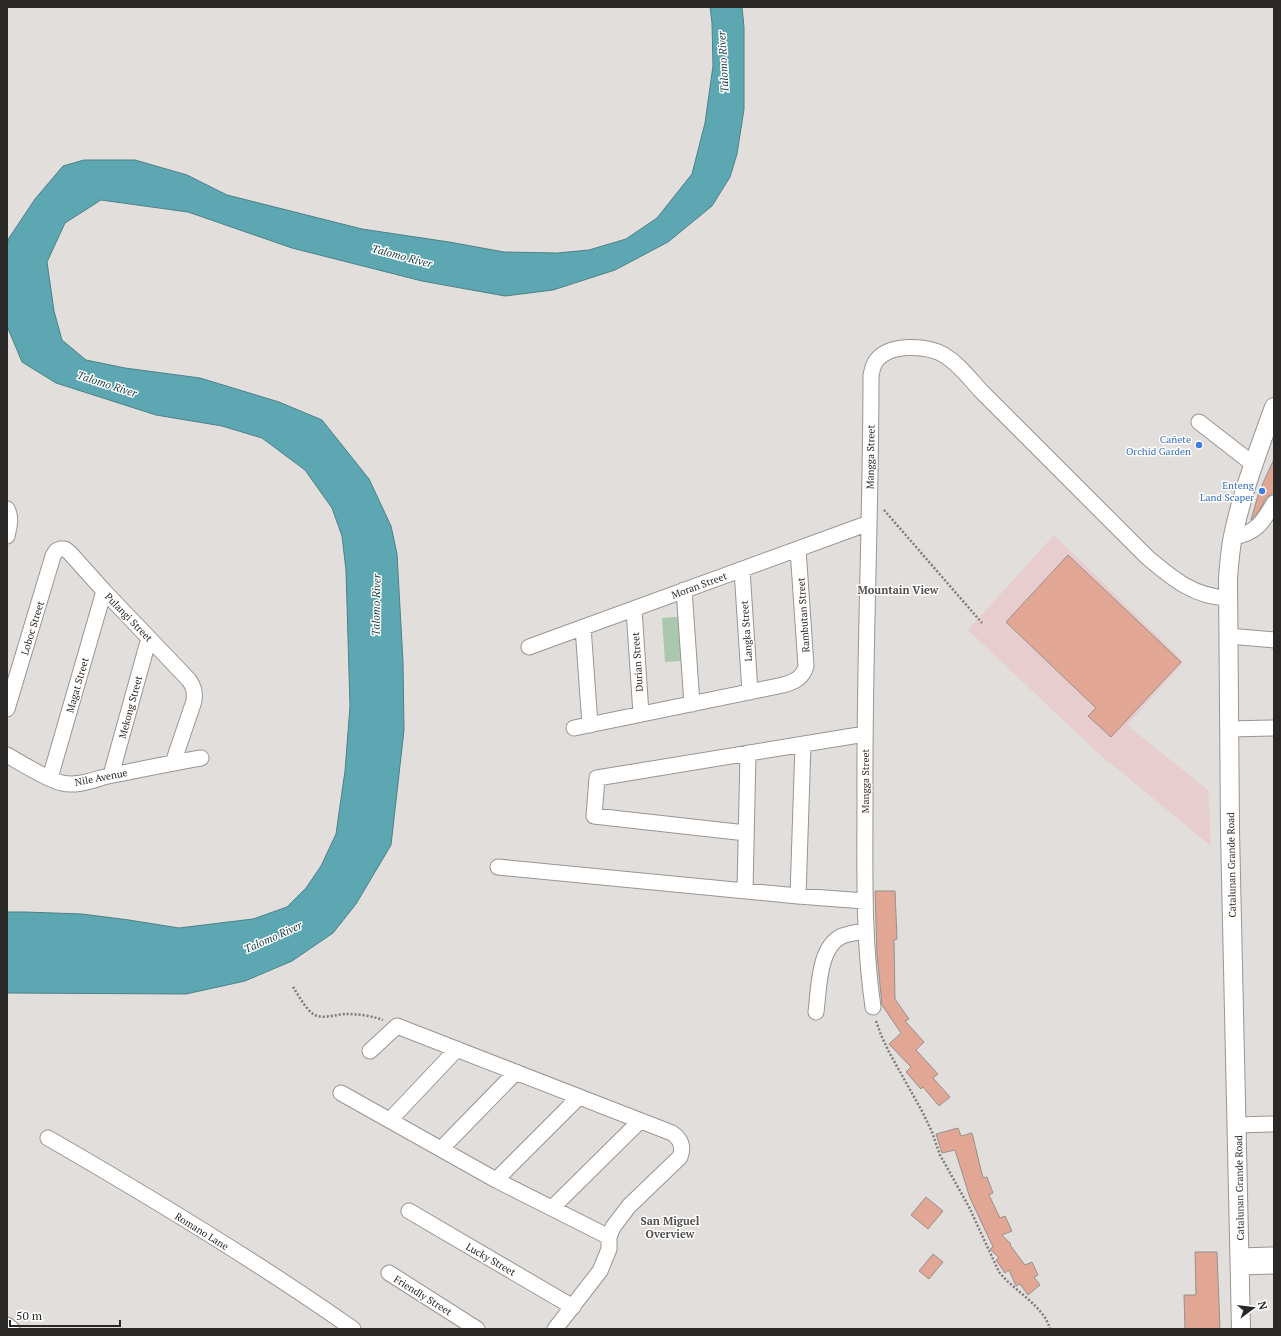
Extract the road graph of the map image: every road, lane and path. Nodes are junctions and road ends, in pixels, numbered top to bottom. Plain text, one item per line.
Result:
1 (1274, 407) edge
2 (1199, 422) dead end
3 (1254, 464) junction
4 (1274, 502) edge
5 (7, 509) edge
6 (883, 509) dead end
7 (869, 523) junction
8 (7, 536) edge
9 (1232, 537) junction
10 (60, 549) joint
11 (798, 549) junction
12 (742, 570) junction
13 (684, 590) junction
14 (104, 591) junction
15 (1228, 598) junction
16 (634, 609) junction
17 (982, 623) dead end
18 (583, 627) junction
19 (1228, 636) junction
20 (148, 638) junction
21 (1274, 640) edge
22 (529, 647) dead end
23 (750, 692) junction
24 (692, 704) junction
25 (7, 709) edge
26 (641, 714) junction
27 (590, 725) junction
28 (574, 728) dead end
29 (1274, 728) edge
30 (1228, 730) junction
31 (865, 734) junction
32 (803, 744) junction
33 (748, 753) junction
34 (7, 755) edge
35 (201, 758) dead end
36 (173, 763) junction
37 (111, 775) junction
38 (50, 778) junction
39 (746, 833) junction
40 (498, 867) dead end
41 (745, 891) junction
42 (798, 896) junction
43 (865, 901) junction
44 (866, 931) junction
45 (294, 987) dead end
46 (873, 1007) joint
47 (816, 1012) dead end
48 (397, 1026) junction
49 (457, 1049) junction
50 (370, 1051) dead end
51 (516, 1072) junction
52 (341, 1093) dead end
53 (580, 1097) junction
54 (390, 1120) junction
55 (640, 1121) junction
56 (1274, 1124) edge
57 (1237, 1125) junction
58 (48, 1138) dead end
59 (441, 1149) junction
60 (496, 1180) junction
61 (552, 1208) junction
62 (409, 1210) dead end
63 (609, 1237) junction
64 (1274, 1255) edge
65 (1240, 1261) junction
66 (1274, 1266) edge
67 (389, 1274) dead end
68 (573, 1307) junction
69 (7, 1325) edge
70 (12, 1329) edge
71 (353, 1329) edge
72 (477, 1329) edge
73 (555, 1329) edge
74 (1050, 1329) edge
75 (1241, 1329) edge

1 - 3 main road, Catalunan Grande Road
2 - 3 street
3 - 9 main road, Catalunan Grande Road
4 - 9 street
5 - 8 street
6 - 17 path
7 - 11 street, Moran Street
7 - 15 street, Mangga Street
7 - 31 street, Mangga Street
9 - 15 main road, Catalunan Grande Road
10 - 14 street, Pulangi Street
10 - 25 street, Loboc Street
11 - 12 street, Moran Street
11 - 23 street, Rambutan Street
12 - 13 street, Moran Street
12 - 23 street, Langka Street
13 - 16 street, Moran Street
13 - 24 street
14 - 20 street, Pulangi Street
14 - 38 street, Magat Street
15 - 19 main road, Catalunan Grande Road
16 - 18 street, Moran Street
16 - 26 street, Durian Street
18 - 22 street, Moran Street
18 - 27 street
19 - 21 street
19 - 30 main road, Catalunan Grande Road
20 - 36 street, Pulangi Street
20 - 37 street, Mekong Street
23 - 24 street
24 - 26 street
26 - 27 street
27 - 28 street
29 - 30 street
30 - 57 main road, Catalunan Grande Road
31 - 32 street
31 - 43 street, Mangga Street
32 - 33 street
32 - 42 street
33 - 39 street
33 - 39 street
34 - 38 street, Nile Avenue
35 - 36 street, Nile Avenue
36 - 37 street, Nile Avenue
37 - 38 street, Nile Avenue
39 - 41 street
40 - 41 street
41 - 42 street
42 - 43 street
43 - 44 street, Mangga Street
44 - 46 street, Mangga Street
44 - 47 street
45 - 48 path
46 - 74 path
48 - 49 street
48 - 50 street
49 - 51 street
49 - 54 street
51 - 53 street
51 - 59 street
52 - 54 street
53 - 55 street
53 - 60 street
54 - 59 street
55 - 61 street
55 - 63 street
56 - 57 street
57 - 65 main road, Catalunan Grande Road
58 - 71 street, Romano Lane
59 - 60 street
60 - 61 street
61 - 63 street
62 - 68 street, Lucky Street
63 - 68 street
64 - 65 street
65 - 66 street
65 - 75 main road, Catalunan Grande Road
67 - 72 street, Friendly Street
68 - 73 street
69 - 70 street

